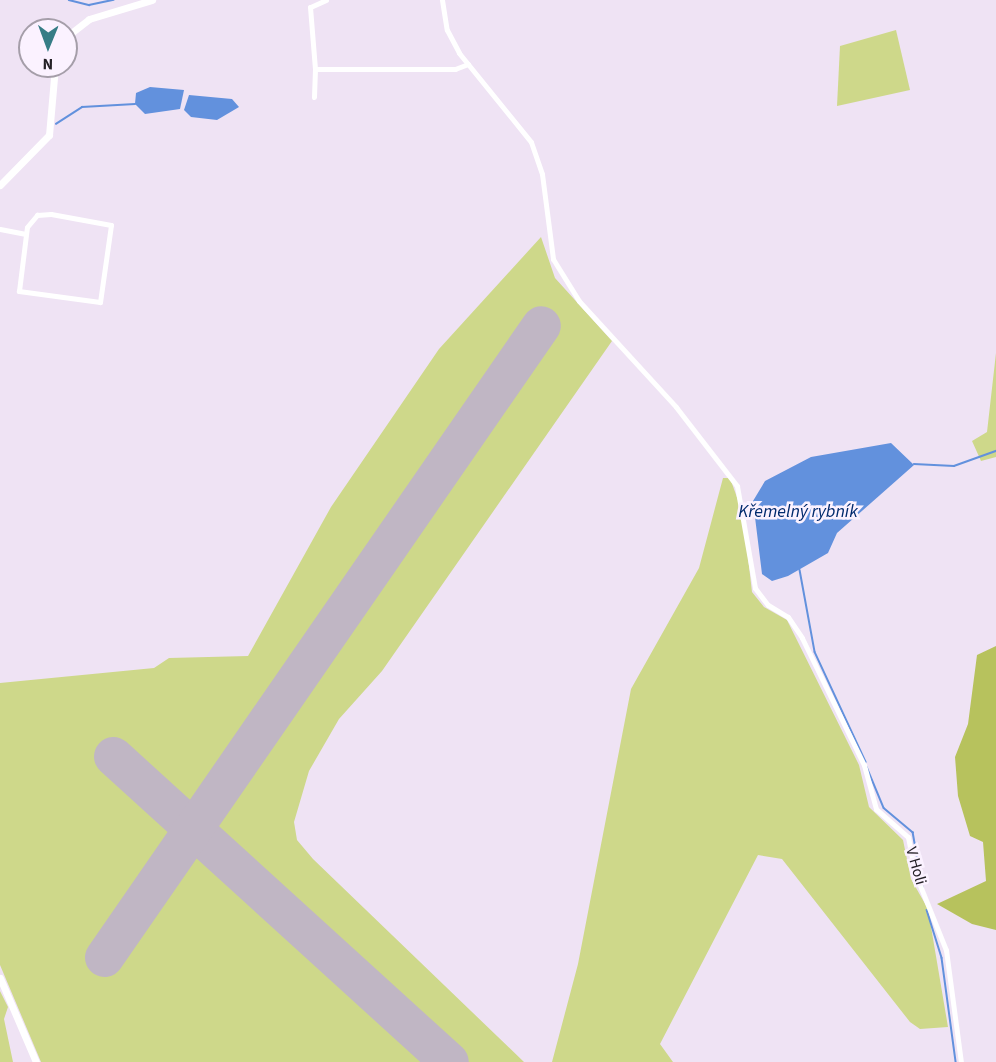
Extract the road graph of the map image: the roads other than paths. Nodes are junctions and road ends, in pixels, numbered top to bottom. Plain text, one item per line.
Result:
1 (152, 0) edge
2 (326, 0) edge
3 (442, 0) edge
4 (78, 28) edge
5 (468, 64) junction
6 (315, 69) junction
7 (54, 78) edge
8 (314, 97) dead end
9 (0, 185) edge
10 (0, 229) edge
11 (25, 234) junction
12 (0, 978) edge
13 (36, 1062) edge
14 (961, 1062) edge

1 - 4 street
2 - 6 street
3 - 5 street
5 - 6 street
5 - 14 street, V Holi
6 - 8 street
7 - 9 street
10 - 11 street
11 - 11 street
12 - 13 street

